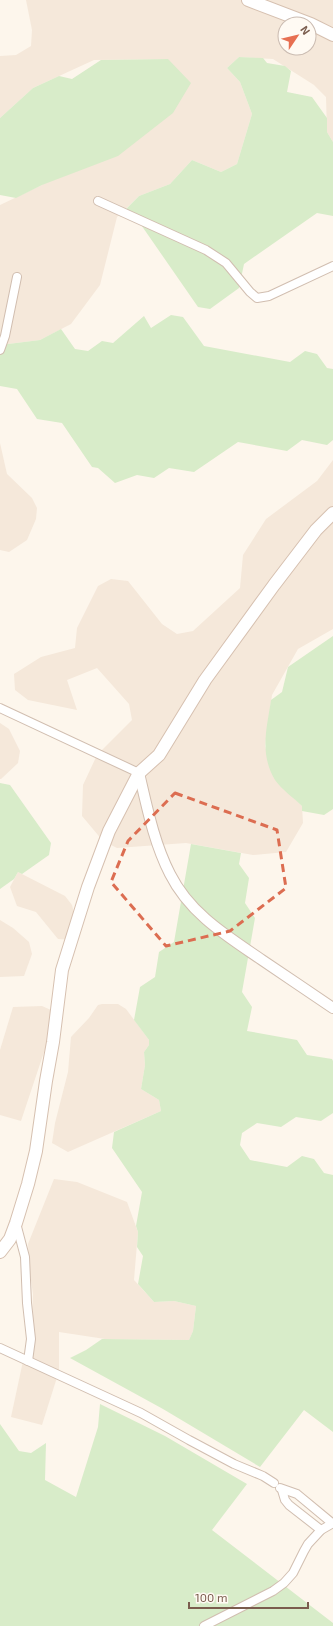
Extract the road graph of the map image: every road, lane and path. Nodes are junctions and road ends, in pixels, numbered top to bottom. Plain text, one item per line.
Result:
1 (248, 0) edge
2 (333, 35) edge
3 (98, 201) dead end
4 (333, 266) edge
5 (17, 277) dead end
6 (0, 350) edge
7 (333, 513) edge
8 (0, 708) edge
9 (139, 773) junction
10 (333, 1008) edge
11 (16, 1223) junction
12 (0, 1252) edge
13 (0, 1348) edge
14 (28, 1361) junction
15 (278, 1487) junction
16 (333, 1523) edge
17 (321, 1530) junction
18 (204, 1626) edge

1 - 2 main road
3 - 4 street
5 - 6 street
7 - 9 main road
8 - 9 street
9 - 10 street
9 - 11 main road
11 - 12 main road
11 - 14 street
13 - 14 street
14 - 15 street
15 - 16 street
15 - 17 street
16 - 17 street
17 - 18 street

